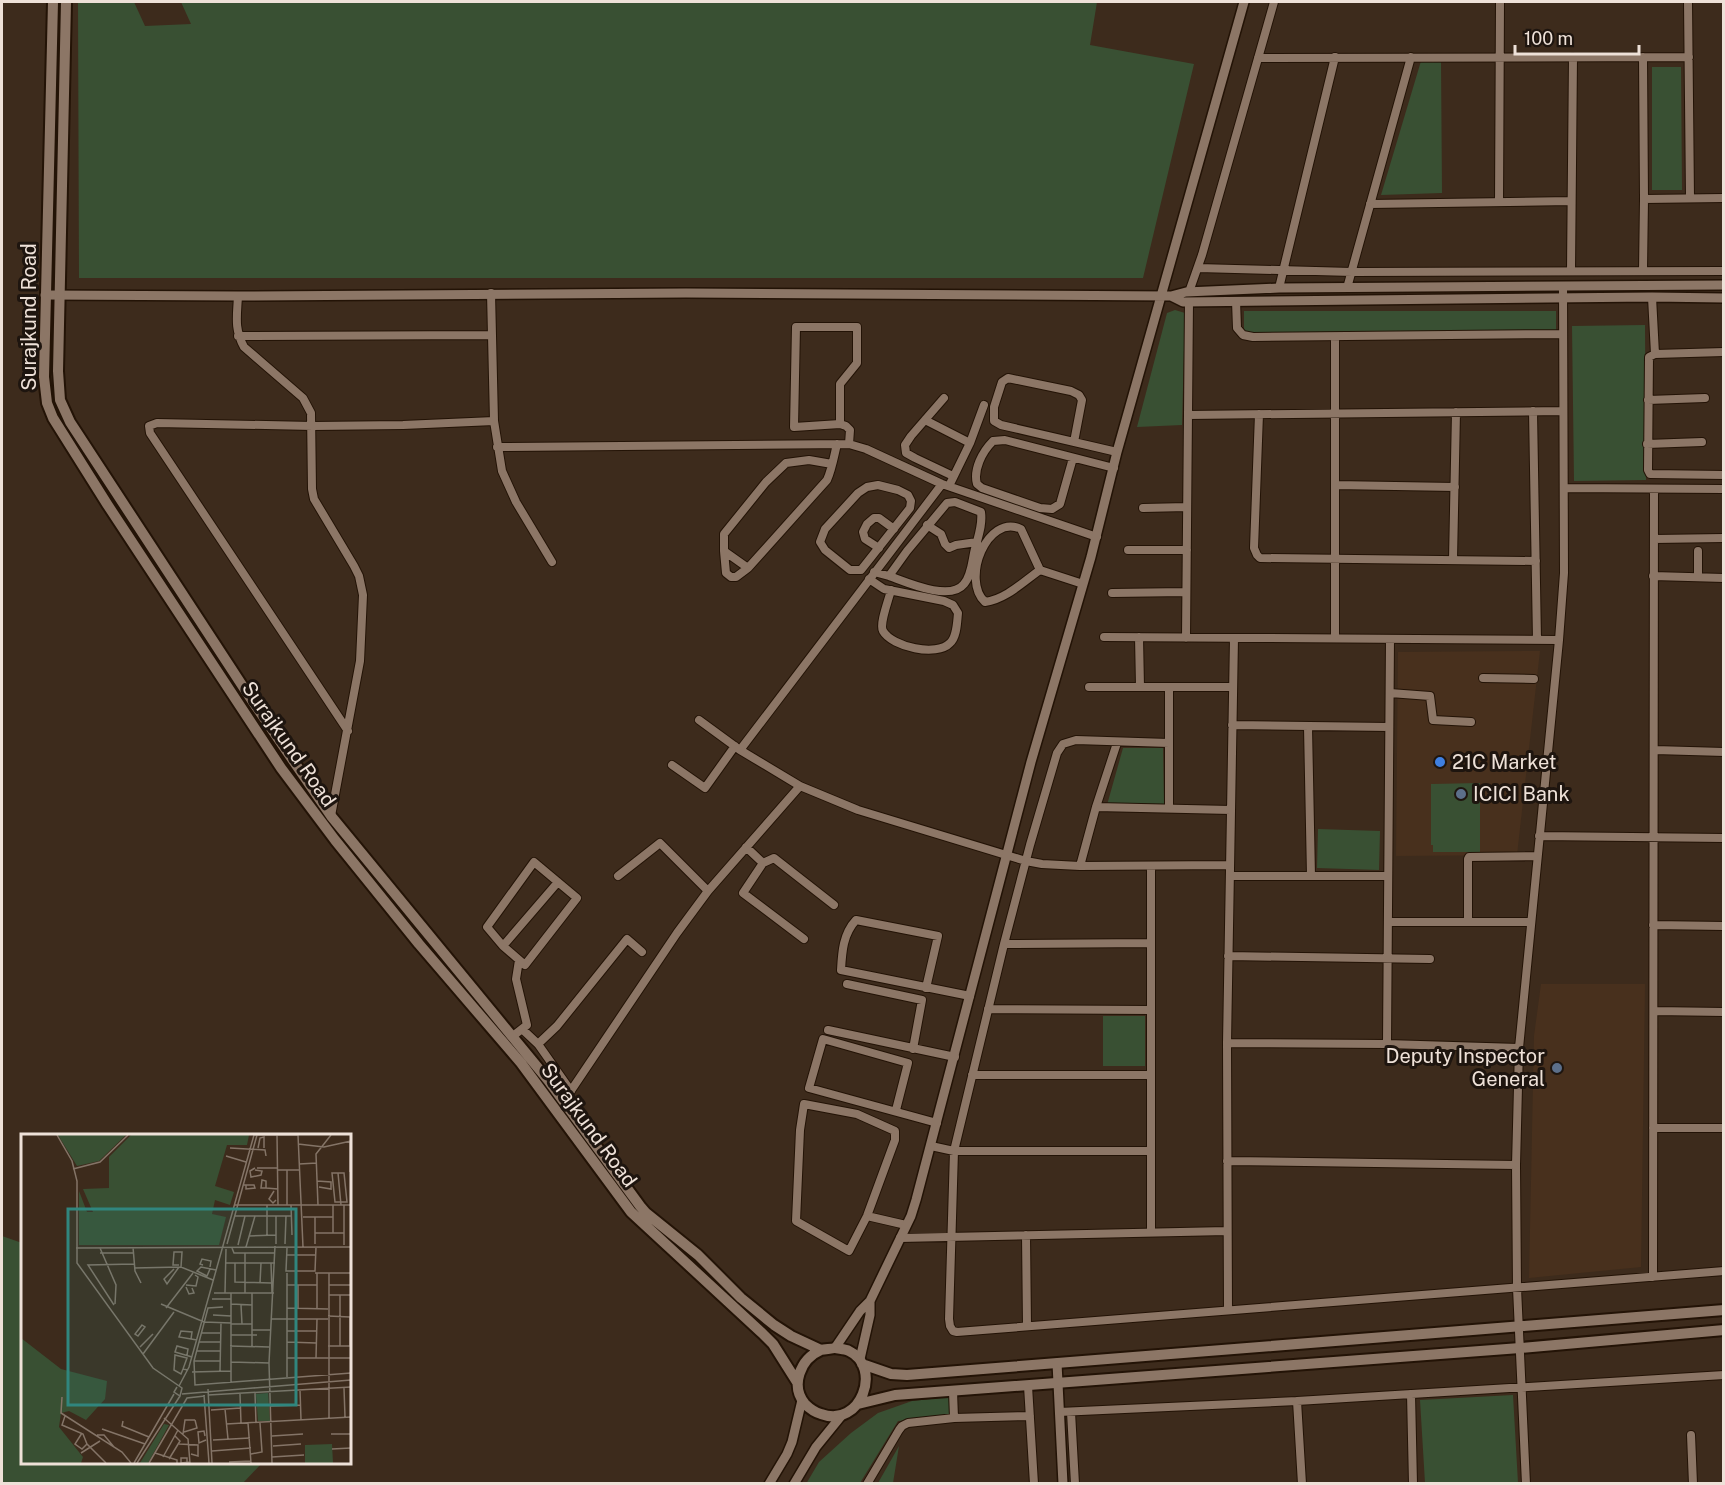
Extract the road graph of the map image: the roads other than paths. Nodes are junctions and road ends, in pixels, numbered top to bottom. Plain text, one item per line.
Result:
1 (54, 2) edge
2 (66, 2) edge
3 (1244, 2) edge
4 (1274, 2) edge
5 (1500, 2) edge
6 (1688, 2) edge
7 (1335, 57) junction
8 (1411, 57) junction
9 (1500, 57) junction
10 (1573, 57) junction
11 (1643, 57) junction
12 (1689, 57) junction
13 (1258, 58) junction
14 (1690, 198) junction
15 (1724, 198) edge
16 (1644, 199) junction
17 (1571, 201) junction
18 (1499, 202) junction
19 (1370, 204) junction
20 (1198, 268) junction
21 (1282, 271) junction
22 (1433, 271) junction
23 (1508, 271) junction
24 (1571, 271) junction
25 (1643, 271) junction
26 (1724, 271) edge
27 (1352, 272) junction
28 (1724, 285) edge
29 (1432, 287) junction
30 (1509, 287) junction
31 (1563, 287) junction
32 (1279, 288) junction
33 (1347, 288) junction
34 (491, 293) junction
35 (45, 295) junction
36 (60, 295) junction
37 (238, 296) junction
38 (1166, 296) junction
39 (1189, 297) junction
40 (1652, 297) junction
41 (1563, 298) junction
42 (1724, 298) edge
43 (1236, 302) junction
44 (1562, 334) junction
45 (491, 335) junction
46 (238, 336) junction
47 (1335, 337) junction
48 (1724, 352) edge
49 (1655, 354) junction
50 (944, 398) dead end
51 (1705, 398) dead end
52 (1648, 400) junction
53 (984, 405) dead end
54 (1533, 411) junction
55 (1563, 411) junction
56 (1456, 412) junction
57 (1335, 413) junction
58 (1259, 414) junction
59 (1188, 415) junction
60 (925, 420) junction
61 (494, 421) junction
62 (840, 424) junction
63 (313, 426) junction
64 (1074, 442) junction
65 (1702, 442) dead end
66 (970, 443) junction
67 (837, 444) junction
68 (849, 444) junction
69 (1647, 444) junction
70 (497, 447) junction
71 (1117, 452) junction
72 (1073, 458) junction
73 (832, 464) junction
74 (1114, 468) junction
75 (1724, 475) edge
76 (953, 476) junction
77 (946, 485) junction
78 (1335, 485) junction
79 (1455, 487) junction
80 (1564, 488) junction
81 (1654, 489) junction
82 (1724, 489) edge
83 (1187, 507) junction
84 (1143, 508) dead end
85 (927, 525) junction
86 (894, 528) junction
87 (888, 537) junction
88 (1097, 537) junction
89 (1724, 538) edge
90 (1654, 539) junction
91 (977, 542) junction
92 (897, 543) junction
93 (879, 548) junction
94 (1128, 550) dead end
95 (1187, 550) junction
96 (724, 551) junction
97 (1698, 551) dead end
98 (1335, 560) junction
99 (1453, 560) junction
100 (1536, 561) junction
101 (552, 562) dead end
102 (748, 568) junction
103 (1040, 570) junction
104 (872, 576) junction
105 (889, 576) junction
106 (1653, 576) junction
107 (1698, 577) junction
108 (1724, 578) edge
109 (1083, 584) junction
110 (891, 591) junction
111 (1186, 592) junction
112 (1112, 593) dead end
113 (1104, 637) dead end
114 (1139, 637) junction
115 (1186, 638) junction
116 (1234, 638) junction
117 (1335, 638) junction
118 (1390, 639) junction
119 (1537, 640) junction
120 (1559, 640) junction
121 (1483, 678) dead end
122 (1534, 679) dead end
123 (1089, 687) dead end
124 (1140, 687) junction
125 (1169, 687) junction
126 (1233, 687) junction
127 (1390, 693) junction
128 (699, 720) dead end
129 (1472, 722) dead end
130 (1233, 725) junction
131 (1308, 727) junction
132 (1389, 728) junction
133 (348, 731) junction
134 (1117, 742) junction
135 (1169, 743) junction
136 (738, 748) junction
137 (1655, 750) junction
138 (1724, 752) edge
139 (672, 765) dead end
140 (800, 786) junction
141 (1096, 807) junction
142 (1169, 808) junction
143 (1231, 810) junction
144 (331, 816) junction
145 (1539, 836) junction
146 (1653, 838) junction
147 (1724, 838) edge
148 (746, 848) junction
149 (1006, 854) junction
150 (1537, 856) junction
151 (1026, 861) junction
152 (763, 863) junction
153 (1230, 865) junction
154 (1080, 866) junction
155 (1151, 866) junction
156 (618, 876) dead end
157 (1230, 876) junction
158 (1311, 876) junction
159 (1388, 876) junction
160 (558, 882) junction
161 (708, 891) junction
162 (834, 905) dead end
163 (1388, 922) junction
164 (1468, 922) junction
165 (1531, 922) junction
166 (1653, 925) junction
167 (1724, 926) edge
168 (804, 939) dead end
169 (1151, 943) junction
170 (1004, 944) junction
171 (503, 946) junction
172 (642, 951) dead end
173 (1228, 956) junction
174 (1387, 958) junction
175 (1430, 959) dead end
176 (519, 960) junction
177 (885, 968) dead end
178 (882, 979) junction
179 (847, 984) dead end
180 (926, 988) junction
181 (970, 996) junction
182 (988, 1009) junction
183 (1151, 1010) junction
184 (1654, 1011) junction
185 (1724, 1012) edge
186 (828, 1030) dead end
187 (518, 1033) junction
188 (1227, 1043) junction
189 (538, 1044) junction
190 (1387, 1044) junction
191 (1519, 1048) junction
192 (913, 1049) junction
193 (955, 1058) junction
194 (972, 1075) junction
195 (1150, 1075) junction
196 (571, 1091) junction
197 (564, 1101) junction
198 (896, 1110) junction
199 (937, 1123) junction
200 (1653, 1128) junction
201 (1724, 1128) edge
202 (931, 1146) junction
203 (954, 1151) junction
204 (1150, 1151) junction
205 (1227, 1161) junction
206 (1516, 1165) junction
207 (867, 1216) junction
208 (906, 1225) junction
209 (1227, 1231) junction
210 (1151, 1232) junction
211 (1026, 1235) junction
212 (951, 1237) junction
213 (900, 1239) junction
214 (1724, 1271) edge
215 (1653, 1277) junction
216 (1517, 1288) junction
217 (870, 1301) junction
218 (1228, 1310) junction
219 (1724, 1310) edge
220 (1028, 1326) junction
221 (1518, 1326) junction
222 (1724, 1330) edge
223 (835, 1348) junction
224 (1520, 1348) junction
225 (822, 1350) junction
226 (861, 1361) junction
227 (1057, 1363) junction
228 (1724, 1375) edge
229 (797, 1382) junction
230 (1058, 1384) junction
231 (1028, 1386) junction
232 (1522, 1387) junction
233 (953, 1390) junction
234 (1411, 1394) junction
235 (802, 1400) junction
236 (1297, 1401) junction
237 (858, 1404) junction
238 (1059, 1412) junction
239 (1071, 1412) junction
240 (842, 1415) junction
241 (1030, 1416) junction
242 (954, 1418) junction
243 (1691, 1435) dead end
244 (769, 1484) edge
245 (794, 1484) edge
246 (867, 1484) edge
247 (1034, 1484) edge
248 (1063, 1484) edge
249 (1075, 1484) edge
250 (1302, 1484) edge
251 (1413, 1484) edge
252 (1526, 1484) edge
253 (1693, 1484) edge

1 - 35 main road, Surajkund Road
2 - 36 main road, Surajkund Road
3 - 38 street
4 - 13 street
5 - 9 street
6 - 12 street
7 - 8 street
7 - 13 street
7 - 21 street
8 - 9 street
8 - 19 street
9 - 10 street
9 - 18 street
10 - 11 street
10 - 17 street
11 - 12 street
11 - 16 street
12 - 14 street
13 - 20 street
14 - 15 street
14 - 16 street
16 - 25 street
17 - 18 street
17 - 24 street
18 - 19 street
19 - 27 street
20 - 21 street
20 - 39 street
21 - 27 street
21 - 32 street
22 - 23 street
22 - 27 street
22 - 29 street
23 - 24 street
23 - 30 street
24 - 25 street
25 - 26 street
27 - 33 street
28 - 31 street
29 - 30 street
29 - 33 street
30 - 31 street
31 - 41 street
32 - 33 street
32 - 39 street
34 - 37 street
34 - 38 street
34 - 45 street
35 - 36 street
35 - 229 main road, Surajkund Road
36 - 37 street
36 - 144 main road, Surajkund Road
37 - 46 street
38 - 39 street
38 - 71 street
39 - 43 street
39 - 59 street
40 - 41 street
40 - 42 street
40 - 49 street
41 - 43 street
41 - 44 street
43 - 47 street
44 - 47 street
44 - 55 street
45 - 46 street
45 - 61 street
46 - 63 street
47 - 57 street
48 - 49 street
49 - 52 street
50 - 60 street
51 - 52 street
52 - 69 street
53 - 66 street
54 - 55 street
54 - 56 street
54 - 100 street
55 - 80 street
56 - 57 street
56 - 79 street
57 - 58 street
57 - 78 street
58 - 59 street
58 - 98 street
59 - 83 street
60 - 66 street
60 - 76 street
61 - 63 street
61 - 70 street
62 - 62 street
62 - 68 street
63 - 133 street
63 - 133 street
64 - 64 street
64 - 71 street
65 - 69 street
66 - 76 street
67 - 68 street
67 - 70 street
67 - 73 street
68 - 77 street
69 - 75 street
70 - 101 street
71 - 74 street
72 - 72 street
72 - 74 street
73 - 96 street
73 - 102 street
74 - 88 street
76 - 77 street
77 - 88 street
77 - 92 street
78 - 79 street
78 - 98 street
79 - 99 street
80 - 81 street
80 - 120 street
81 - 82 street
81 - 90 street
83 - 84 street
83 - 95 street
85 - 91 street
85 - 91 street
85 - 105 street
86 - 87 street
86 - 93 street
86 - 93 street
87 - 92 street
87 - 93 street
88 - 109 street
89 - 90 street
90 - 106 street
91 - 105 street
92 - 104 street
94 - 95 street
95 - 111 street
96 - 102 street
96 - 102 street
97 - 107 street
98 - 99 street
98 - 117 street
99 - 100 street
100 - 119 street
103 - 103 street
103 - 109 street
104 - 105 street
104 - 110 street
104 - 136 street
106 - 107 street
106 - 137 street
107 - 108 street
109 - 149 street
110 - 110 street
111 - 112 street
111 - 115 street
113 - 114 street
114 - 115 street
114 - 124 street
115 - 116 street
116 - 117 street
116 - 126 street
117 - 118 street
118 - 119 street
118 - 127 street
119 - 120 street
120 - 145 street
121 - 122 street
123 - 124 street
124 - 125 street
125 - 126 street
125 - 135 street
126 - 130 street
127 - 129 street
127 - 132 street
128 - 136 street
130 - 131 street
130 - 143 street
131 - 132 street
131 - 158 street
132 - 159 street
133 - 144 street
134 - 135 street
134 - 141 street
134 - 151 street
135 - 142 street
136 - 139 street
136 - 140 street
137 - 138 street
137 - 146 street
140 - 148 street
140 - 149 street
141 - 142 street
141 - 154 street
142 - 143 street
143 - 153 street
144 - 187 main road, Surajkund Road
145 - 146 street
145 - 150 street
146 - 147 street
146 - 166 street
148 - 152 street
148 - 161 street
149 - 151 street
149 - 181 street
150 - 164 street
150 - 165 street
151 - 154 street
151 - 170 street
152 - 162 street
152 - 168 street
153 - 155 street
153 - 157 street
154 - 155 street
155 - 169 street
156 - 161 street
157 - 158 street
157 - 173 street
158 - 159 street
159 - 163 street
160 - 171 street
160 - 171 street
160 - 176 street
161 - 196 street
163 - 164 street
163 - 174 street
164 - 165 street
165 - 191 street
166 - 167 street
166 - 184 street
169 - 170 street
169 - 183 street
170 - 182 street
171 - 176 street
172 - 189 street
173 - 174 street
173 - 188 street
174 - 175 street
174 - 190 street
176 - 187 street
177 - 178 street
178 - 180 street
178 - 180 street
179 - 192 street
180 - 181 street
181 - 193 street
182 - 183 street
182 - 194 street
183 - 195 street
184 - 185 street
184 - 200 street
186 - 192 street
187 - 189 street
187 - 197 main road, Surajkund Road
188 - 190 street
188 - 205 street
189 - 196 street
190 - 191 street
191 - 206 street
192 - 193 street
193 - 199 street
194 - 195 street
194 - 203 street
195 - 204 street
196 - 197 street
197 - 225 main road, Surajkund Road
198 - 198 street
198 - 199 street
199 - 202 street
200 - 201 street
200 - 215 street
202 - 203 street
202 - 208 street
203 - 204 street
203 - 212 street
204 - 210 street
205 - 206 street
205 - 209 street
206 - 216 street
207 - 207 street
207 - 208 street
208 - 213 street
209 - 210 street
209 - 218 street
210 - 211 street
211 - 212 street
211 - 220 street
212 - 213 street
212 - 220 street
213 - 217 street
214 - 215 street
215 - 216 street
216 - 218 street
216 - 221 street
217 - 223 street
217 - 226 street
218 - 220 street
219 - 221 main road
221 - 224 street
221 - 227 main road
222 - 224 main road
223 - 225 main road
223 - 226 main road
224 - 230 main road
224 - 232 street
225 - 229 main road
226 - 227 main road
226 - 237 main road
227 - 230 street
228 - 232 street
229 - 235 main road
230 - 231 main road
230 - 238 street
231 - 233 main road
231 - 241 street
232 - 234 street
232 - 252 street
233 - 237 main road
233 - 242 street
234 - 236 street
234 - 251 street
235 - 240 main road
235 - 244 street
236 - 239 street
236 - 250 street
237 - 240 main road
238 - 239 street
238 - 248 street
239 - 249 street
240 - 245 street
241 - 242 street
241 - 247 street
242 - 246 street
243 - 253 street

